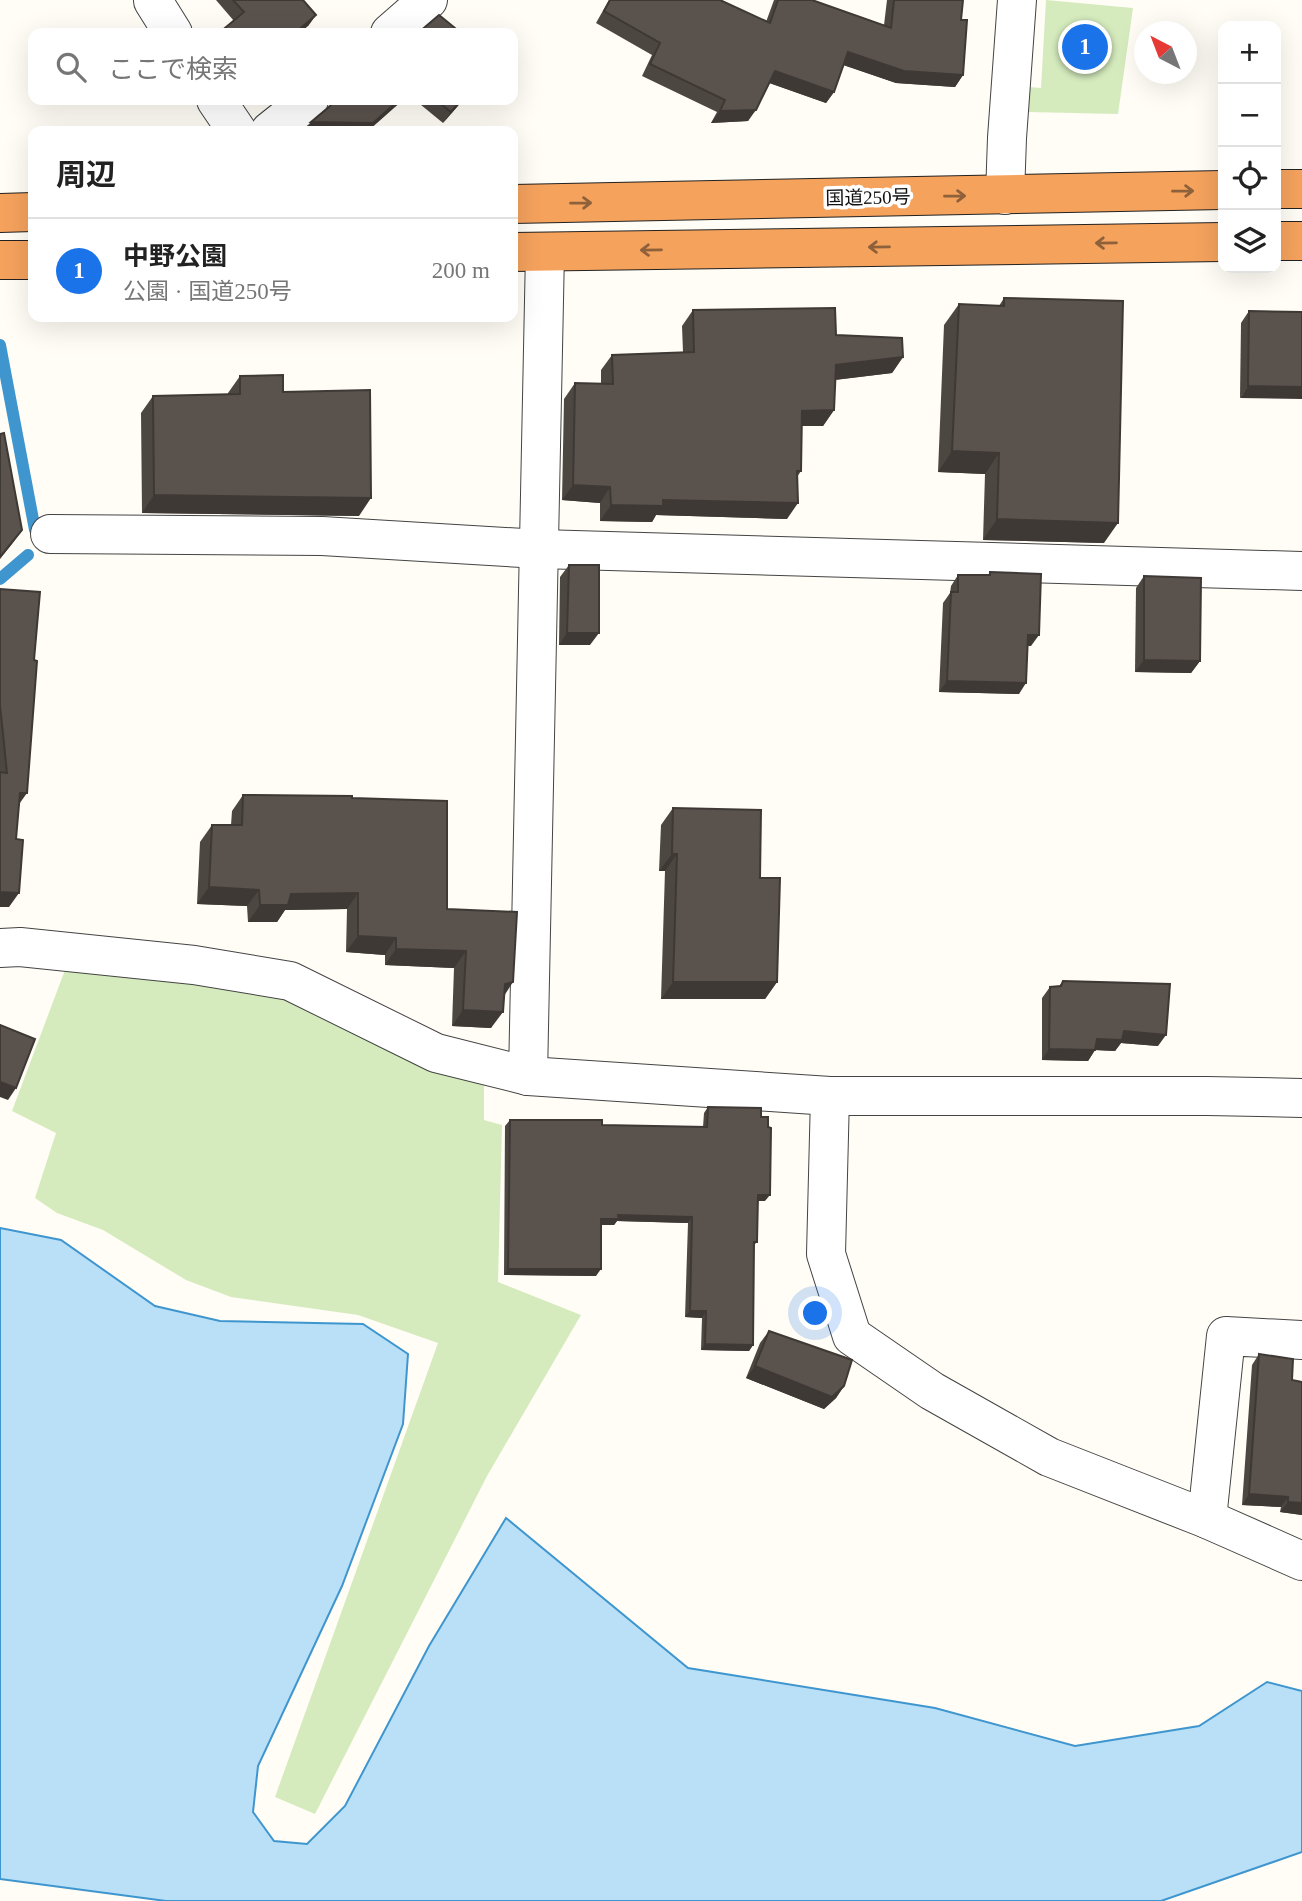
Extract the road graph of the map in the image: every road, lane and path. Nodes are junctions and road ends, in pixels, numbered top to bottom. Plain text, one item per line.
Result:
1 (154, 0) edge
2 (428, 0) edge
3 (1017, 0) edge
4 (170, 28) edge
5 (396, 28) edge
6 (219, 105) edge
7 (303, 105) edge
8 (234, 126) edge
9 (276, 126) edge
10 (1281, 189) edge
11 (1302, 189) edge
12 (1218, 190) edge
13 (1005, 195) junction
14 (518, 204) edge
15 (28, 212) edge
16 (0, 213) edge
17 (1302, 240) edge
18 (1281, 241) edge
19 (1218, 242) edge
20 (529, 252) edge
21 (0, 260) edge
22 (28, 260) edge
23 (51, 534) dead end
24 (540, 550) junction
25 (1302, 571) edge
26 (0, 948) edge
27 (528, 1076) junction
28 (830, 1096) junction
29 (1302, 1098) edge
30 (1302, 1340) edge
31 (1208, 1519) junction
32 (1302, 1561) edge

1 - 4 street
2 - 5 street
3 - 13 street
6 - 8 street
7 - 9 street
10 - 11 highway
13 -> 12 highway, 国道250号
14 -> 13 highway, 国道250号
15 - 16 highway
17 - 18 highway
19 -> 20 highway
20 - 24 street
21 - 22 highway
23 - 24 street
24 - 25 street
24 - 27 street
26 - 27 street
27 - 28 street
28 - 29 street
28 - 31 street
30 - 31 street
31 - 32 street

